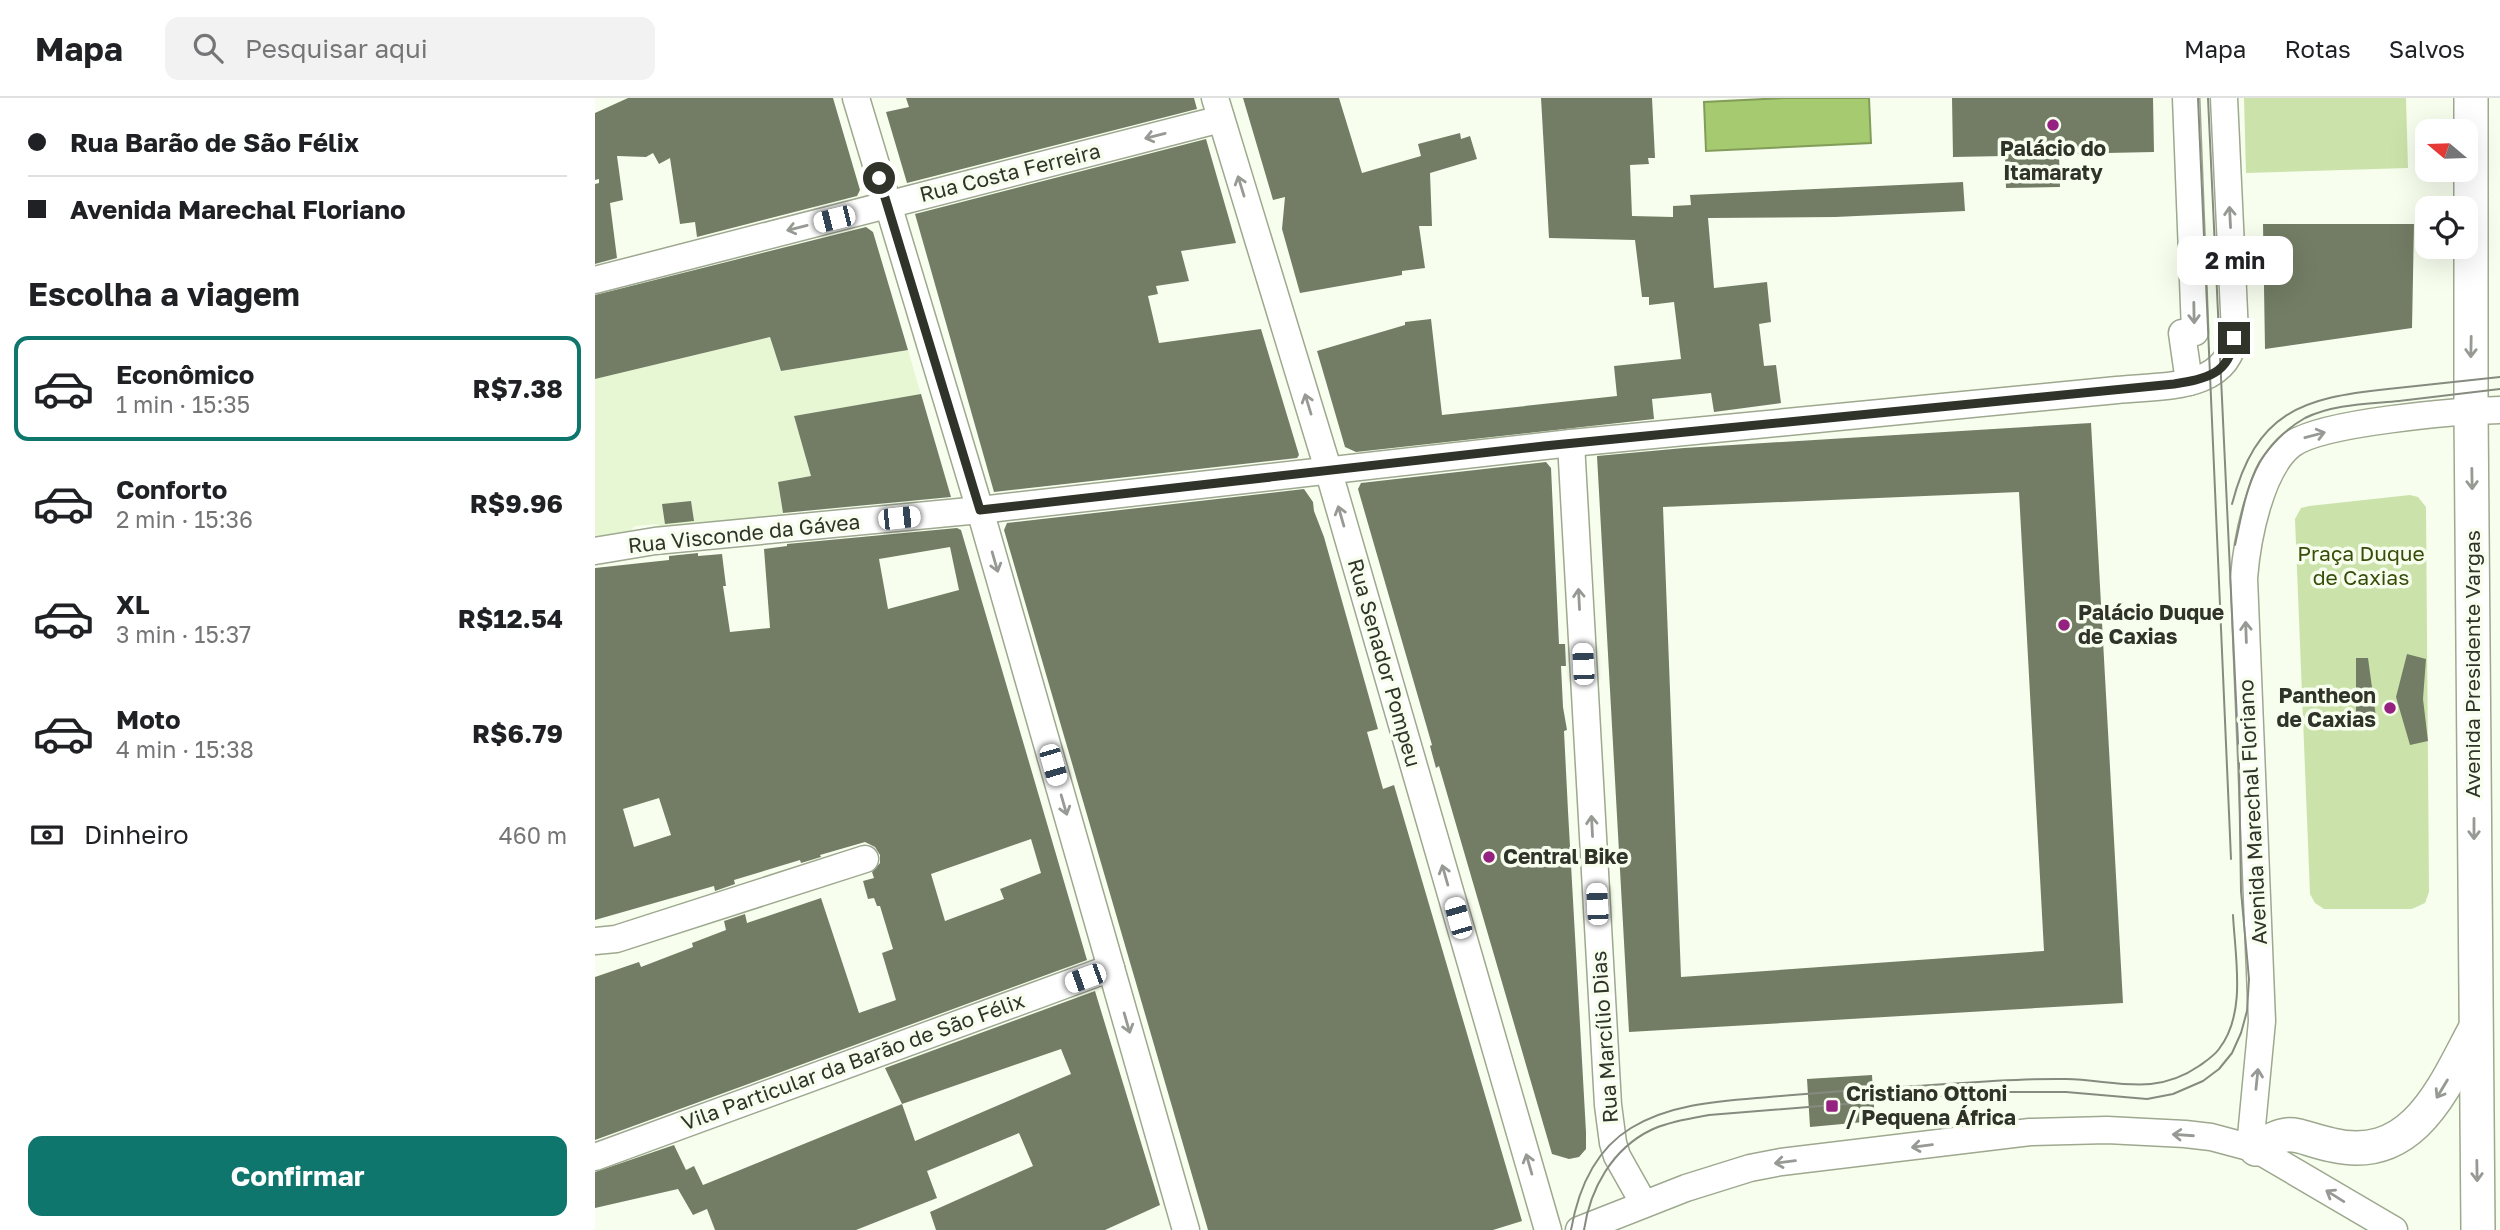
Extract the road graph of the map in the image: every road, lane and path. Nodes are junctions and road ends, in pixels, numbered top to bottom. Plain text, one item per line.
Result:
1 (856, 98) edge
2 (2186, 98) edge
3 (2224, 98) edge
4 (2471, 98) edge
5 (1218, 108) edge
6 (887, 205) junction
7 (595, 280) edge
8 (2189, 382) junction
9 (2485, 410) edge
10 (1571, 443) junction
11 (1328, 469) junction
12 (980, 510) junction
13 (595, 551) edge
14 (865, 859) dead end
15 (595, 941) edge
16 (1111, 968) junction
17 (2475, 1029) junction
18 (2253, 1148) junction
19 (595, 1157) edge
20 (1644, 1204) junction
21 (1186, 1230) edge
22 (1548, 1230) edge
23 (1579, 1230) edge
24 (2394, 1230) edge
25 (2477, 1230) edge

1 - 6 street
2 -> 8 street
8 -> 3 street
4 -> 9 main road, Avenida Presidente Vargas
5 -> 6 street, Rua Costa Ferreira
11 -> 5 street, Rua Senador Pompeu
6 -> 7 street, Rua Costa Ferreira
6 - 12 street
8 - 10 street, Rua Visconde da Gávea
9 -> 17 main road, Avenida Presidente Vargas
18 -> 9 street, Avenida Marechal Floriano
10 - 11 street, Rua Visconde da Gávea
20 -> 10 street, Rua Marcílio Dias
11 - 12 street, Rua Visconde da Gávea
22 -> 11 street, Rua Senador Pompeu
12 - 13 street, Rua Visconde da Gávea
12 -> 16 street
14 - 15 street
16 - 19 street, Vila Particular da Barão de São Félix
16 -> 21 street
17 -> 18 main road
17 -> 25 main road, Avenida Presidente Vargas
18 -> 20 street
24 -> 18 street
20 - 23 street

